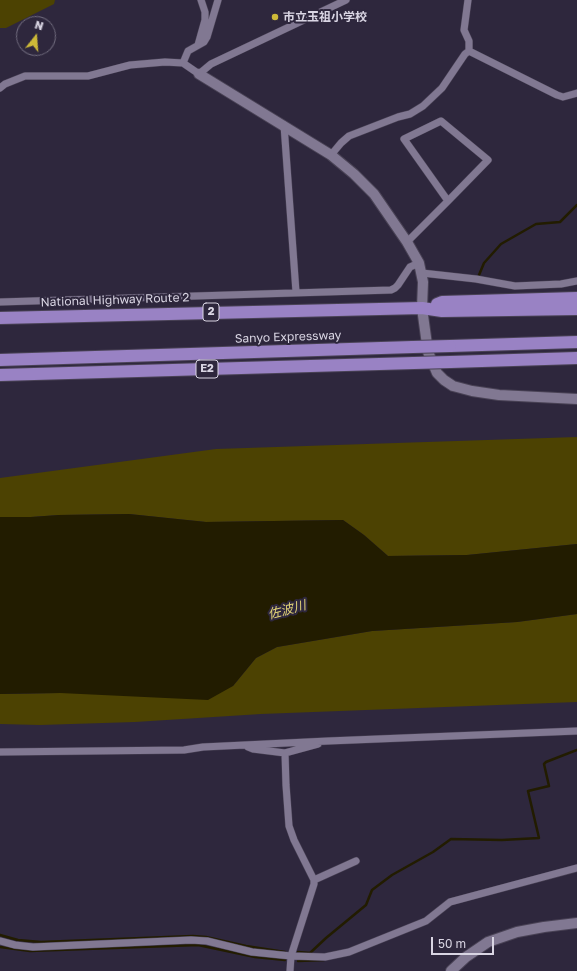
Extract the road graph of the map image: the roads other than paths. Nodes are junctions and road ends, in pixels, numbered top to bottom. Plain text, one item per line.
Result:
1 (201, 0) edge
2 (218, 0) edge
3 (346, 0) edge
4 (468, 0) edge
5 (198, 45) junction
6 (469, 51) junction
7 (183, 63) junction
8 (200, 74) junction
9 (0, 88) edge
10 (577, 93) edge
11 (284, 125) junction
12 (331, 155) junction
13 (448, 202) junction
14 (407, 242) junction
15 (421, 268) junction
16 (577, 281) edge
17 (296, 292) junction
18 (577, 298) edge
19 (0, 302) edge
20 (422, 308) junction
21 (577, 309) edge
22 (0, 318) edge
23 (577, 342) edge
24 (577, 358) edge
25 (0, 360) edge
26 (0, 375) edge
27 (577, 399) edge
28 (577, 731) edge
29 (324, 741) junction
30 (245, 745) junction
31 (0, 752) edge
32 (285, 753) junction
33 (356, 861) dead end
34 (577, 868) edge
35 (314, 880) junction
36 (577, 923) edge
37 (0, 941) edge
38 (291, 956) junction
39 (290, 971) edge
40 (451, 971) edge

1 - 5 street
2 - 5 street
3 - 8 street
4 - 6 street
5 - 7 street
6 - 10 street
6 - 12 street
7 - 8 street
7 - 9 street
8 - 11 main road
11 - 12 main road
11 - 17 street
12 - 14 main road
13 - 13 street
13 - 14 street
14 - 15 main road
15 - 16 street
15 - 17 street
15 - 20 main road
17 - 19 street
18 - 20 highway, National Highway Route 2 / 2
20 - 21 highway, National Highway Route 2 / 2
20 - 22 highway, National Highway Route 2 / 2
20 - 27 main road
23 - 25 highway, Sanyo Expressway / E2, bridge
24 - 26 highway, E2, bridge
28 - 29 street
29 - 30 street
29 - 32 street
30 - 31 street
30 - 32 street
32 - 35 street
33 - 35 street
34 - 38 street
35 - 38 street
36 - 40 main road
37 - 38 street
38 - 39 street

